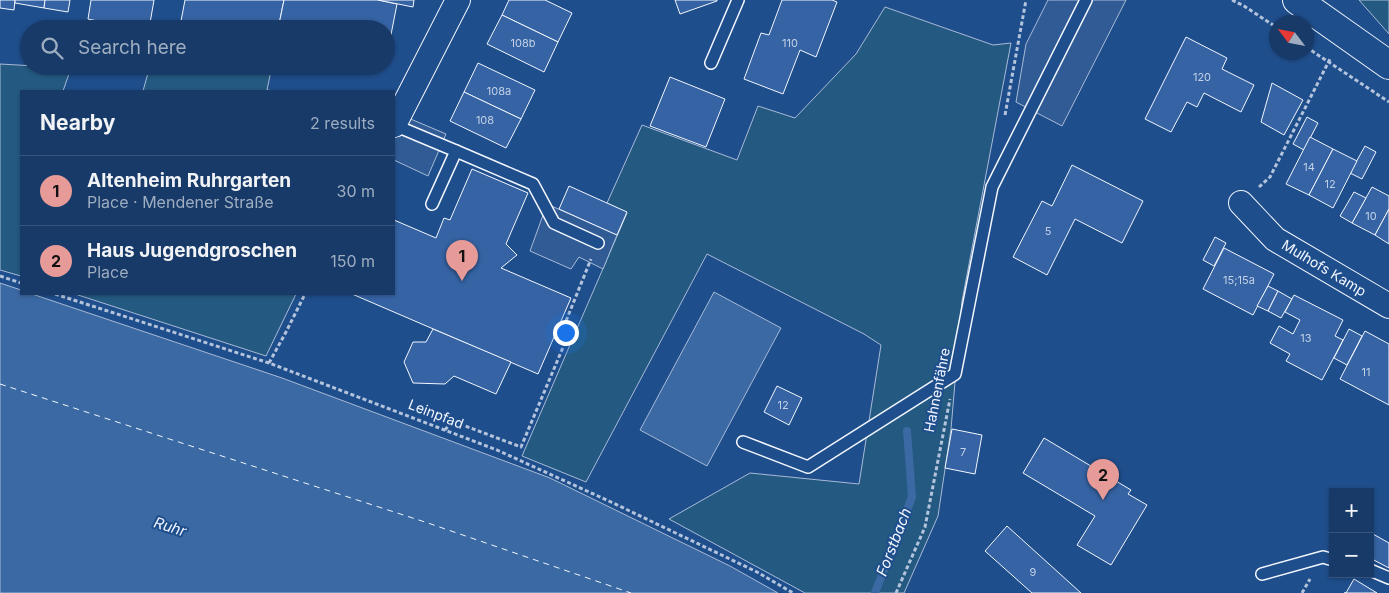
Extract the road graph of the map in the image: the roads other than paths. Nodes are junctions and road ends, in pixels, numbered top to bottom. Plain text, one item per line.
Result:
1 (458, 0) edge
2 (738, 0) edge
3 (1086, 0) edge
4 (1297, 0) edge
5 (711, 63) dead end
6 (1389, 65) edge
7 (395, 123) edge
8 (395, 125) edge
9 (456, 151) junction
10 (1241, 203) road end
11 (432, 204) dead end
12 (598, 243) road end
13 (1389, 306) edge
14 (743, 442) dead end
15 (1329, 559) edge
16 (1374, 572) edge
17 (1262, 574) dead end
18 (1389, 578) edge

1 - 7 street
2 - 5 lane
3 - 14 lane, Hahnenfähre
4 - 6 main road
8 - 9 lane
9 - 11 lane
9 - 12 lane
10 - 13 street, Mulhofs Kamp
15 - 17 lane
16 - 18 lane

